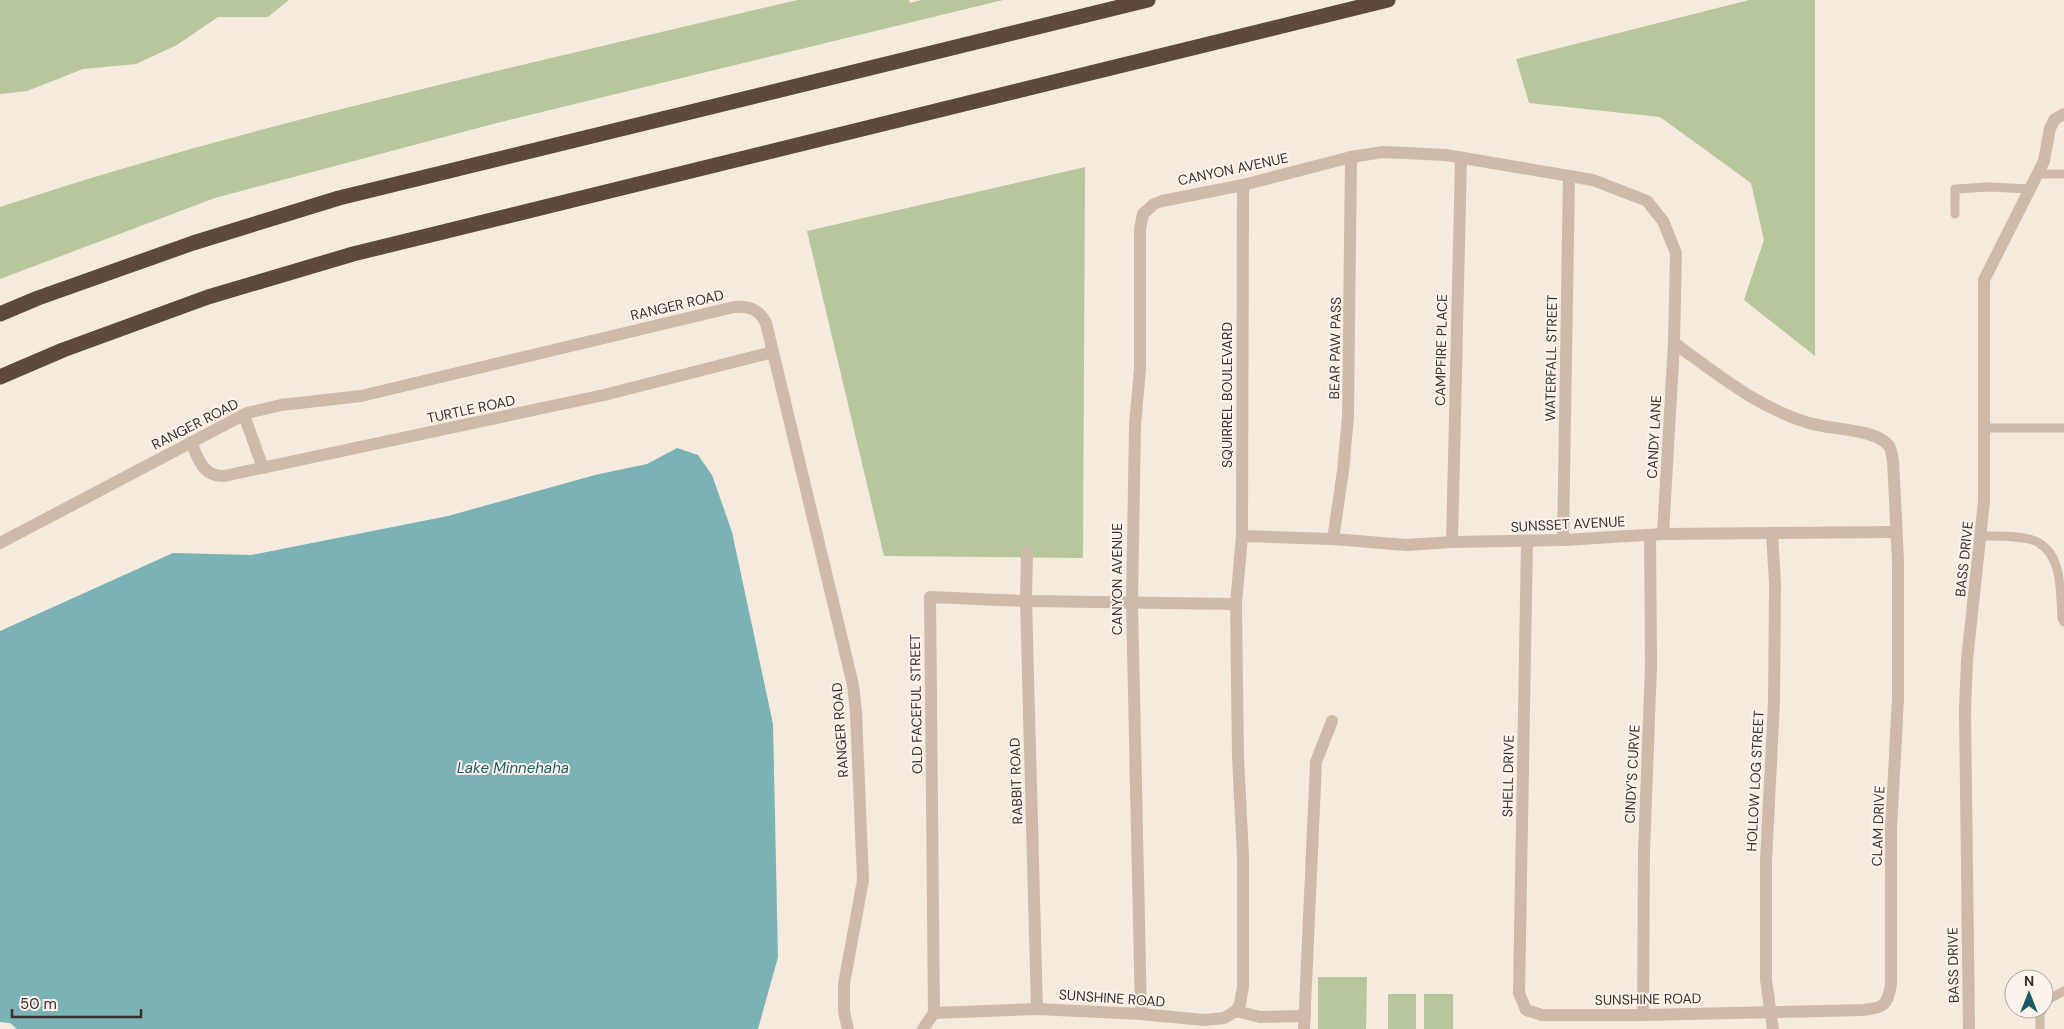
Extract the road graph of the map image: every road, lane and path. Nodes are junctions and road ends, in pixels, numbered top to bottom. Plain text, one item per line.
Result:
1 (1148, 0) edge
2 (1388, 0) edge
3 (2064, 114) edge
4 (1351, 157) junction
5 (1461, 158) junction
6 (2038, 174) junction
7 (2064, 174) edge
8 (1569, 176) junction
9 (1242, 184) junction
10 (2030, 189) junction
11 (1955, 214) dead end
12 (0, 314) edge
13 (1674, 342) junction
14 (773, 352) junction
15 (0, 377) edge
16 (244, 415) junction
17 (1984, 428) junction
18 (2064, 428) edge
19 (192, 442) junction
20 (264, 468) junction
21 (1895, 532) junction
22 (1772, 533) junction
23 (1656, 534) junction
24 (1242, 536) junction
25 (1982, 536) junction
26 (1333, 539) junction
27 (1563, 540) junction
28 (1452, 542) junction
29 (1526, 542) junction
30 (0, 543) edge
31 (1027, 552) dead end
32 (1026, 601) junction
33 (1132, 603) junction
34 (1236, 604) junction
35 (2064, 622) edge
36 (1332, 720) dead end
37 (1037, 1009) junction
38 (1526, 1010) joint
39 (1236, 1012) junction
40 (1771, 1012) junction
41 (934, 1013) junction
42 (1141, 1014) junction
43 (1643, 1015) junction
44 (1305, 1016) junction
45 (848, 1029) edge
46 (923, 1029) edge
47 (1304, 1029) edge
48 (1773, 1029) edge
49 (1969, 1029) edge

1 - 12 highway
2 - 15 highway
3 - 6 street, BASS DRIVE
4 - 5 street, CANYON AVENUE
4 - 9 street, CANYON AVENUE
4 - 26 street, BEAR PAW PASS
5 - 8 street, CANYON AVENUE
5 - 28 street, CAMPFIRE PLACE
6 - 7 lane
6 - 10 street, BASS DRIVE
8 - 13 street, CANYON AVENUE
8 - 27 street, WATERFALL STREET
9 - 24 street, SQUIRREL BOULEVARD
9 - 33 street, CANYON AVENUE
10 - 11 lane
10 - 17 street, BASS DRIVE
13 - 21 street
13 - 23 street, CANDY LANE
14 - 16 street, RANGER ROAD
14 - 20 street, TURTLE ROAD
14 - 45 street, RANGER ROAD
16 - 19 street, RANGER ROAD
16 - 20 street
17 - 18 lane
17 - 25 street, BASS DRIVE
19 - 20 street, TURTLE ROAD
19 - 30 street, RANGER ROAD
21 - 22 street, SUNSSET AVENUE
21 - 40 street, CLAM DRIVE
22 - 23 street, SUNSSET AVENUE
22 - 40 street, HOLLOW LOG STREET
23 - 27 street, SUNSSET AVENUE
23 - 43 street, CINDY'S CURVE
24 - 26 street, SUNSSET AVENUE
24 - 34 street, SQUIRREL BOULEVARD
25 - 35 lane
25 - 49 street, BASS DRIVE
26 - 28 street, SUNSSET AVENUE
27 - 29 street, SUNSSET AVENUE
28 - 29 street, SUNSSET AVENUE
29 - 38 street, SHELL DRIVE
31 - 32 street, RABBIT ROAD
32 - 33 street, OLD FACEFUL STREET
32 - 37 street, RABBIT ROAD
32 - 41 street, OLD FACEFUL STREET
33 - 34 street, OLD FACEFUL STREET
33 - 42 street, CANYON AVENUE
34 - 39 street
36 - 44 street
37 - 41 street, SUNSHINE ROAD
37 - 42 street, SUNSHINE ROAD
38 - 43 street, SUNSHINE ROAD
39 - 42 street, SUNSHINE ROAD
39 - 44 street, SUNSHINE ROAD
40 - 43 street, SUNSHINE ROAD
40 - 48 street, HOLLOW LOG STREET
41 - 46 street
44 - 47 street

